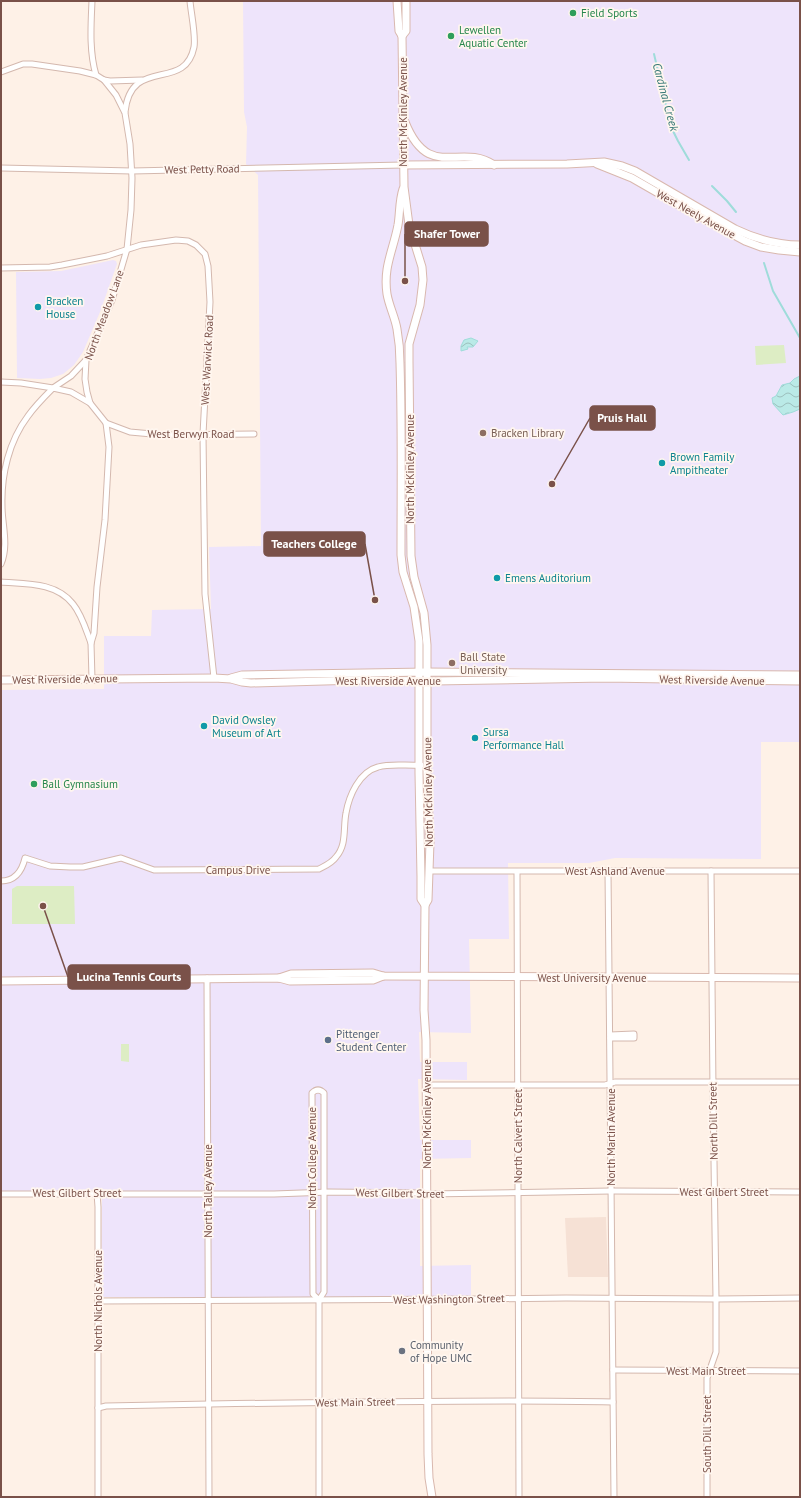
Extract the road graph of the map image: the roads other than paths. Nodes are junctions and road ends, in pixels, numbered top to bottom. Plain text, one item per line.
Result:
1 (92, 1) edge
2 (190, 1) edge
3 (397, 1) edge
4 (406, 1) edge
5 (402, 36) junction
6 (1, 72) edge
7 (96, 75) junction
8 (104, 80) junction
9 (143, 80) junction
10 (125, 113) junction
11 (403, 118) junction
12 (595, 163) junction
13 (403, 165) junction
14 (494, 165) junction
15 (1, 168) edge
16 (132, 170) junction
17 (404, 187) junction
18 (800, 245) edge
19 (127, 249) junction
20 (800, 252) edge
21 (1, 268) edge
22 (86, 360) junction
23 (1, 382) edge
24 (53, 388) junction
25 (90, 403) junction
26 (106, 423) junction
27 (204, 434) junction
28 (254, 434) dead end
29 (2, 491) edge
30 (1, 564) edge
31 (1, 582) edge
32 (91, 643) junction
33 (419, 669) junction
34 (427, 672) junction
35 (800, 675) edge
36 (214, 678) junction
37 (231, 678) junction
38 (92, 679) junction
39 (1, 680) edge
40 (423, 680) junction
41 (800, 681) edge
42 (427, 765) junction
43 (419, 766) junction
44 (429, 871) junction
45 (608, 871) junction
46 (711, 871) junction
47 (800, 871) edge
48 (517, 872) junction
49 (1, 881) edge
50 (425, 905) junction
51 (424, 976) junction
52 (517, 977) junction
53 (609, 977) junction
54 (207, 978) junction
55 (712, 978) junction
56 (800, 978) edge
57 (1, 981) edge
58 (713, 1082) junction
59 (800, 1082) edge
60 (610, 1083) junction
61 (426, 1085) junction
62 (518, 1085) junction
63 (611, 1191) junction
64 (312, 1192) junction
65 (324, 1192) junction
66 (518, 1192) junction
67 (714, 1192) junction
68 (800, 1192) edge
69 (97, 1193) junction
70 (1, 1194) edge
71 (208, 1194) junction
72 (427, 1194) junction
73 (518, 1298) junction
74 (800, 1298) edge
75 (612, 1299) junction
76 (716, 1299) junction
77 (319, 1300) junction
78 (428, 1300) junction
79 (98, 1301) junction
80 (208, 1301) junction
81 (613, 1370) junction
82 (709, 1370) junction
83 (800, 1371) edge
84 (428, 1401) junction
85 (519, 1401) junction
86 (318, 1402) junction
87 (613, 1402) junction
88 (208, 1403) junction
89 (98, 1408) junction
90 (98, 1497) edge
91 (209, 1497) edge
92 (319, 1497) edge
93 (432, 1497) edge
94 (519, 1497) edge
95 (614, 1497) edge
96 (707, 1497) edge

1 - 7 street
2 - 9 street
3 - 5 street, North McKinley Avenue
4 - 5 street, North McKinley Avenue
5 - 11 street, North McKinley Avenue
6 - 7 street
7 - 8 street
8 - 9 street
8 - 10 street
9 - 10 street
10 - 16 street, North Meadow Lane
11 - 13 street, North McKinley Avenue
11 - 14 street
12 - 14 street, West Neely Avenue
12 - 18 street, West Neely Avenue
12 - 20 street, West Neely Avenue
13 - 14 street, West Neely Avenue
13 - 16 street, West Petty Road
13 - 17 street, North McKinley Avenue
15 - 16 street, West Petty Road
16 - 19 street, North Meadow Lane
17 - 33 street, North McKinley Avenue
17 - 34 street, North McKinley Avenue
19 - 21 street, West Warwick Road
19 - 22 street, North Meadow Lane
19 - 27 street, West Warwick Road
22 - 24 street
22 - 25 street, North Meadow Lane
23 - 24 street
24 - 25 street
24 - 29 street
25 - 26 street, North Meadow Lane
26 - 27 street, West Berwyn Road
26 - 32 street
27 - 28 street, West Berwyn Road
27 - 36 street, West Warwick Road
29 - 30 street
31 - 32 street
32 - 38 street
33 - 34 street
33 - 37 street
33 - 40 street, North McKinley Avenue
34 - 35 street
34 - 40 street, North McKinley Avenue
36 - 37 street, West Riverside Avenue
36 - 38 street, West Riverside Avenue
37 - 40 street, West Riverside Avenue
38 - 39 street, West Riverside Avenue
40 - 41 street, West Riverside Avenue
40 - 42 street, North McKinley Avenue
40 - 43 street
42 - 43 street, Campus Drive
42 - 44 street, North McKinley Avenue
43 - 49 street, Campus Drive
43 - 50 street
44 - 48 street, West Ashland Avenue
44 - 50 street, North McKinley Avenue
45 - 46 street, West Ashland Avenue
45 - 48 street, West Ashland Avenue
45 - 53 street, North Martin Avenue
46 - 47 street, West Ashland Avenue
46 - 55 street, North Dill Street
48 - 52 street, North Calvert Street
50 - 51 street, North McKinley Avenue
51 - 52 street, West University Avenue
51 - 54 street, West University Avenue
51 - 61 street, North McKinley Avenue
52 - 53 street, West University Avenue
52 - 62 street, North Calvert Street
53 - 55 street, West University Avenue
53 - 60 street, North Martin Avenue
54 - 57 street, West University Avenue
54 - 71 street, North Talley Avenue
55 - 56 street, West University Avenue
55 - 58 street, North Dill Street
58 - 59 street
58 - 60 street
58 - 67 street, North Dill Street
60 - 62 street
60 - 63 street, North Martin Avenue
61 - 62 street
61 - 72 street, North McKinley Avenue
62 - 66 street, North Calvert Street
63 - 66 street, West Gilbert Street
63 - 67 street, West Gilbert Street
63 - 75 street, North Martin Avenue
64 - 65 street, West Gilbert Street
64 - 65 street, North College Avenue
64 - 71 street, West Gilbert Street
64 - 77 street, North College Avenue
65 - 72 street, West Gilbert Street
65 - 77 street, North College Avenue
66 - 72 street, West Gilbert Street
66 - 73 street, North Calvert Street
67 - 68 street, West Gilbert Street
67 - 76 street, North Dill Street
69 - 70 street, West Gilbert Street
69 - 71 street, West Gilbert Street
69 - 79 street, North Nichols Avenue
71 - 80 street, North Talley Avenue
72 - 78 street, North McKinley Avenue
73 - 75 street, West Washington Street
73 - 78 street, West Washington Street
73 - 85 street, North Calvert Street
74 - 76 street, West Washington Street
75 - 76 street, West Washington Street
75 - 81 street, North Martin Avenue
76 - 82 street, North Dill Street
77 - 78 street, West Washington Street
77 - 80 street, West Washington Street
77 - 86 street, North College Avenue
78 - 84 street, North McKinley Avenue
79 - 80 street, West Washington Street
79 - 89 street, North Nichols Avenue
80 - 88 street, North Talley Avenue
81 - 82 street, West Main Street
81 - 87 street, North Martin Avenue
82 - 83 street, West Main Street
82 - 96 street, South Dill Street
84 - 85 street, West Main Street
84 - 86 street, West Main Street
84 - 93 street, North McKinley Avenue
85 - 87 street, West Main Street
85 - 94 street, North Calvert Street
86 - 88 street, West Main Street
86 - 92 street, North College Avenue
87 - 95 street, North Martin Avenue
88 - 89 street, West Main Street
88 - 91 street, North Talley Avenue
89 - 90 street, North Nichols Avenue

